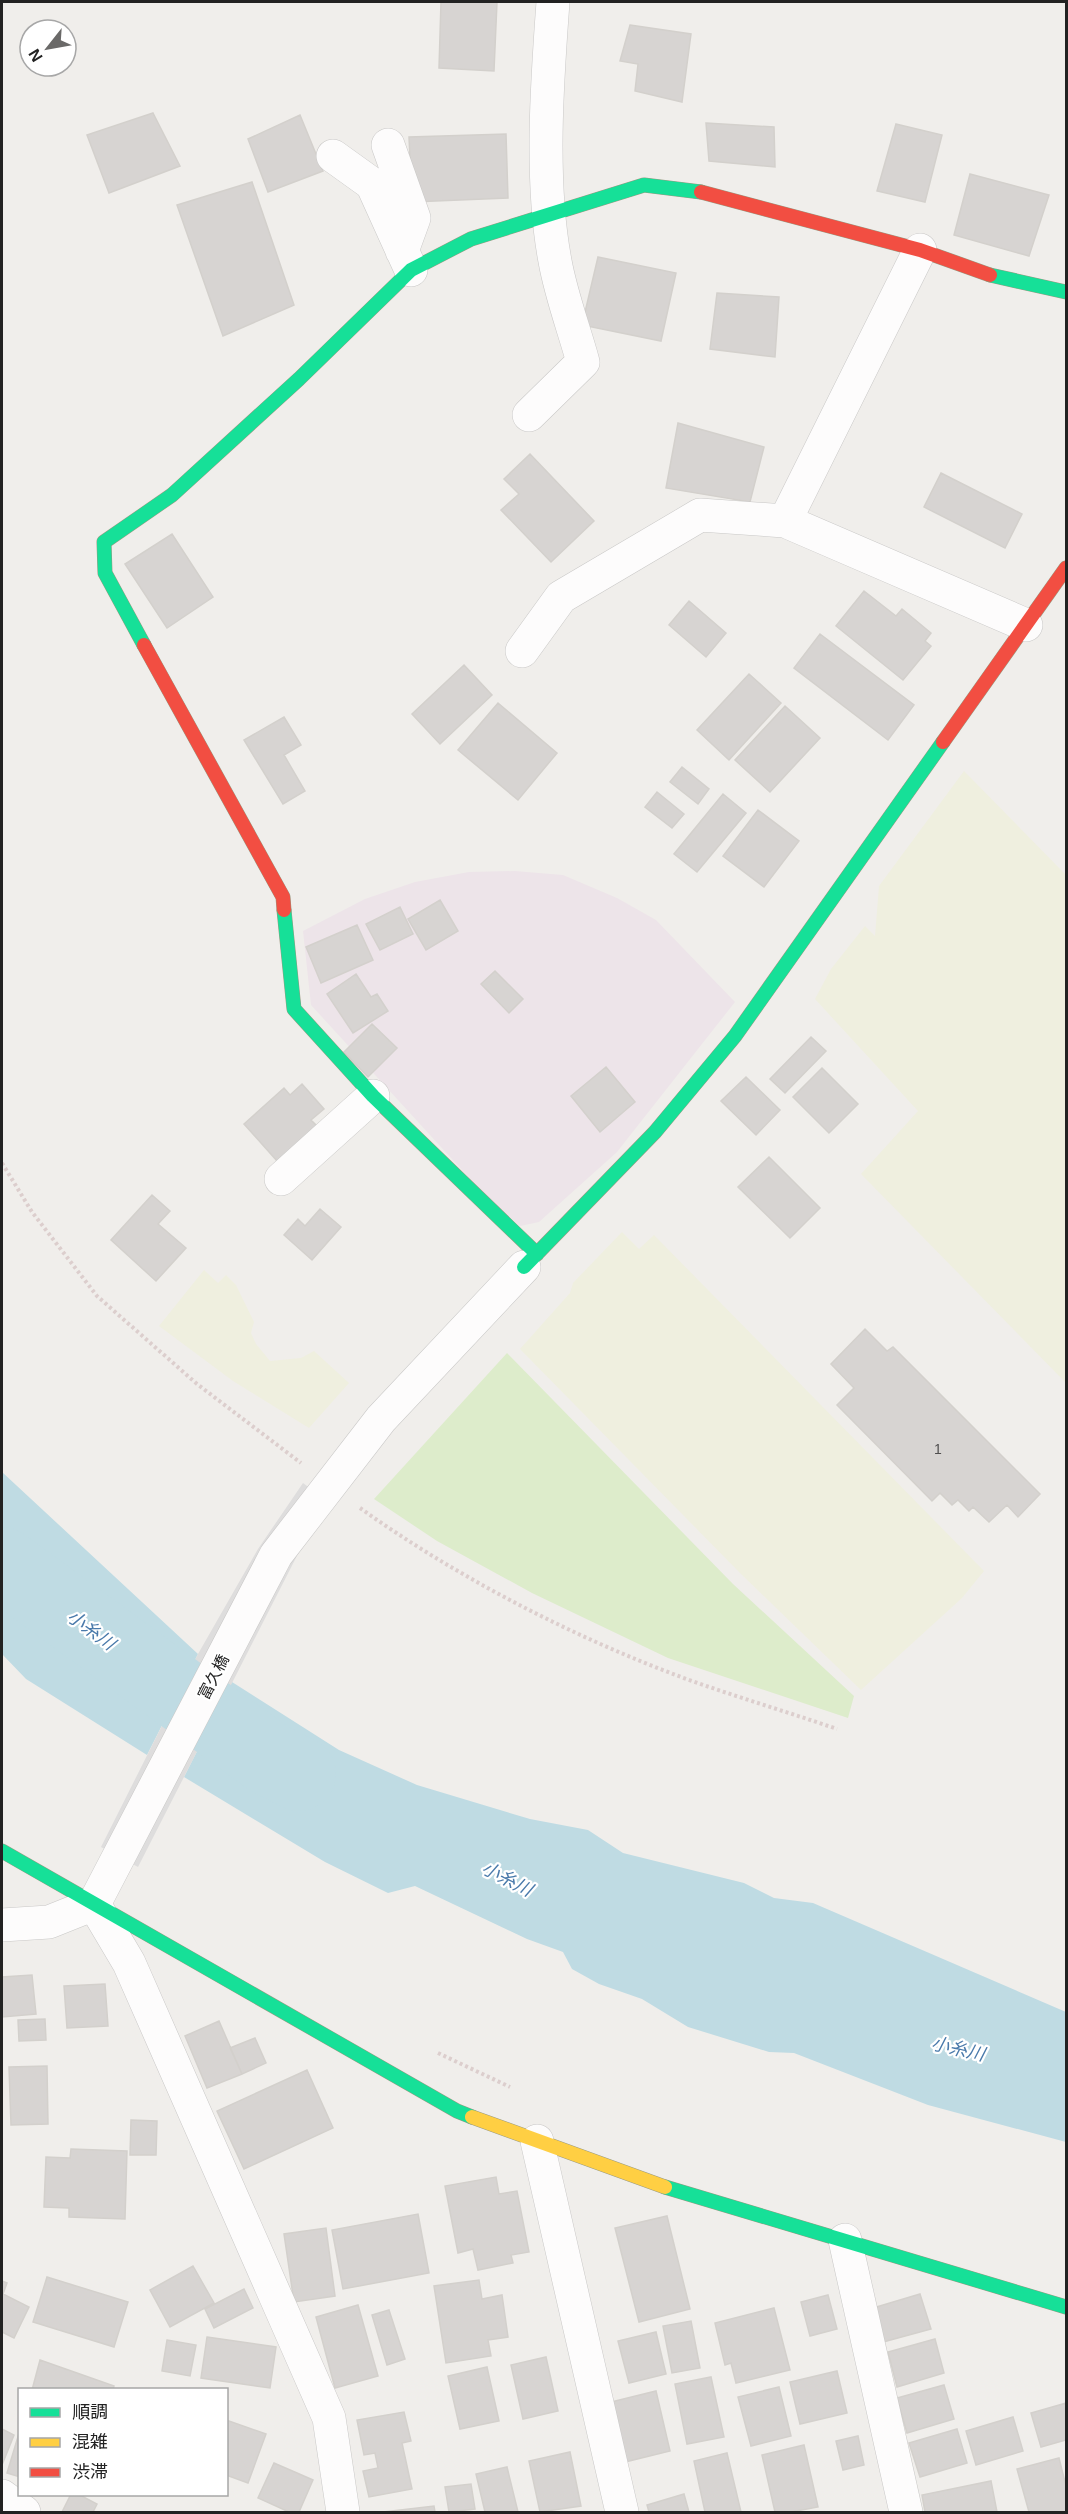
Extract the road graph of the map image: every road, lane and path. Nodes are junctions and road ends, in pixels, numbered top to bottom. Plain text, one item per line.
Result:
1 (553, 2) edge
2 (388, 145) dead end
3 (333, 156) dead end
4 (550, 214) junction
5 (920, 250) junction
6 (407, 261) junction
7 (1066, 292) edge
8 (529, 415) dead end
9 (785, 521) junction
10 (1066, 567) edge
11 (1026, 625) junction
12 (522, 651) dead end
13 (373, 1096) junction
14 (2, 1163) edge
15 (281, 1179) dead end
16 (530, 1260) junction
17 (327, 1487) junction
18 (837, 1730) dead end
19 (2, 1851) edge
20 (94, 1904) junction
21 (2, 1925) edge
22 (427, 2047) dead end
23 (519, 2092) dead end
24 (537, 2141) junction
25 (845, 2240) junction
26 (1066, 2307) edge
27 (2, 2496) edge
28 (24, 2512) edge
29 (343, 2512) edge
30 (621, 2512) edge
31 (906, 2512) edge

1 - 4 street
2 - 6 street
3 - 6 street
4 - 5 street
4 - 6 street
4 - 8 street
5 - 7 street
5 - 9 street
6 - 13 street
9 - 11 street
9 - 12 street
10 - 11 street
11 - 16 street
13 - 15 street
13 - 16 street
14 - 17 path
16 - 17 street, 富久橋
17 - 18 path
17 - 20 street, 富久橋
19 - 20 street
20 - 21 street
20 - 24 street
20 - 29 street
22 - 23 path
24 - 25 street
24 - 30 street
25 - 26 street
25 - 31 street
27 - 28 street

